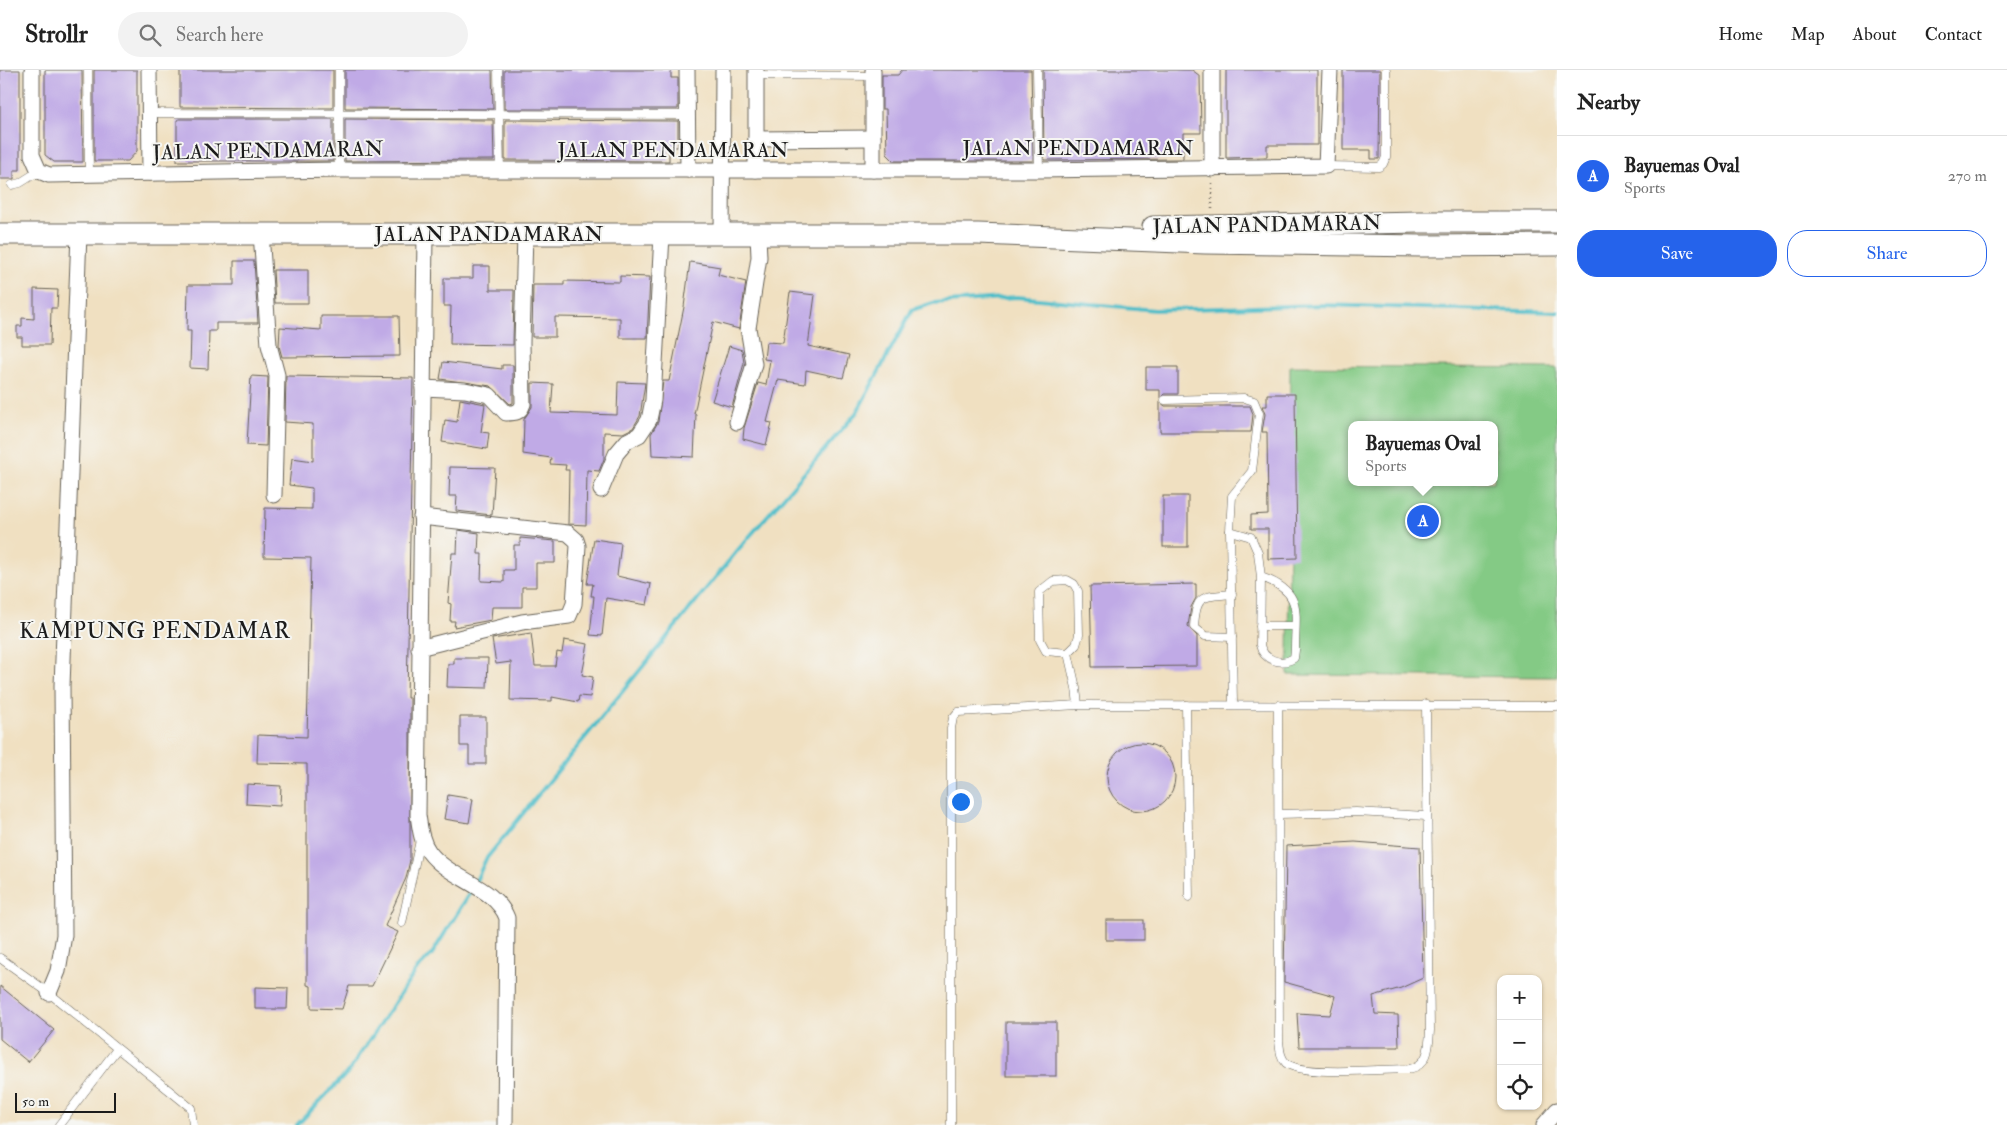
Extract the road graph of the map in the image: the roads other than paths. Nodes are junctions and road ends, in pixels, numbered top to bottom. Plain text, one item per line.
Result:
1 (32, 70) edge
2 (88, 70) edge
3 (149, 70) edge
4 (338, 70) edge
5 (498, 70) edge
6 (687, 70) edge
7 (723, 70) edge
8 (1037, 70) edge
9 (1212, 70) edge
10 (1330, 70) edge
11 (1386, 70) edge
12 (756, 73) edge
13 (873, 73) edge
14 (149, 113) junction
15 (339, 113) junction
16 (499, 114) junction
17 (688, 115) junction
18 (873, 138) junction
19 (756, 139) junction
20 (1326, 166) junction
21 (1212, 169) junction
22 (339, 170) junction
23 (688, 170) junction
24 (756, 170) junction
25 (873, 170) junction
26 (1039, 170) junction
27 (39, 171) junction
28 (723, 171) junction
29 (500, 172) junction
30 (150, 173) junction
31 (88, 175) junction
32 (12, 185) dead end
33 (1557, 222) edge
34 (261, 233) junction
35 (0, 234) edge
36 (79, 234) junction
37 (425, 234) junction
38 (525, 234) junction
39 (978, 234) junction
40 (662, 235) junction
41 (722, 236) junction
42 (758, 236) junction
43 (1557, 245) edge
44 (423, 388) junction
45 (1166, 400) dead end
46 (737, 422) dead end
47 (601, 490) dead end
48 (274, 495) dead end
49 (421, 517) junction
50 (1230, 531) junction
51 (1261, 577) junction
52 (1232, 594) junction
53 (1260, 626) junction
54 (1295, 626) junction
55 (1232, 637) junction
56 (419, 648) junction
57 (1068, 653) junction
58 (1186, 704) junction
59 (1233, 704) junction
60 (1426, 704) junction
61 (1078, 705) junction
62 (1278, 705) junction
63 (1557, 706) edge
64 (1279, 814) junction
65 (1426, 816) junction
66 (421, 837) junction
67 (1189, 897) dead end
68 (402, 923) dead end
69 (0, 958) edge
70 (49, 993) junction
71 (118, 1049) junction
72 (1557, 1110) edge
73 (59, 1125) edge
74 (193, 1125) edge
75 (505, 1125) edge
76 (951, 1125) edge
77 (1544, 1125) edge

1 - 27 street
2 - 31 lane
3 - 14 street
4 - 15 lane
5 - 16 lane
6 - 17 street
7 - 28 street
8 - 26 lane
9 - 21 street
10 - 20 street
11 - 20 lane
12 - 13 lane
12 - 19 street
13 - 18 street
14 - 15 lane
14 - 30 street
15 - 16 lane
15 - 22 lane
16 - 17 lane
16 - 29 lane
17 - 23 street
18 - 19 street
18 - 25 street
19 - 24 street
20 - 21 street, JALAN PENDAMARAN
21 - 26 street, JALAN PENDAMARAN
22 - 29 street, JALAN PENDAMARAN
22 - 30 street, JALAN PENDAMARAN
23 - 28 street, JALAN PENDAMARAN
23 - 29 street, JALAN PENDAMARAN
24 - 25 street, JALAN PENDAMARAN
24 - 28 street, JALAN PENDAMARAN
25 - 26 street, JALAN PENDAMARAN
27 - 31 street, JALAN PENDAMARAN
27 - 32 lane
28 - 41 street
30 - 31 street, JALAN PENDAMARAN
33 - 39 main road, JALAN PANDAMARAN
34 - 36 main road, JALAN PANDAMARAN
34 - 37 main road, JALAN PANDAMARAN
34 - 48 street
35 - 36 main road, JALAN PANDAMARAN
36 - 70 street
37 - 38 main road, JALAN PANDAMARAN
37 - 44 street
38 - 40 main road, JALAN PANDAMARAN
38 - 44 street
39 - 42 main road, JALAN PANDAMARAN
39 - 43 main road, JALAN PANDAMARAN
40 - 41 main road, JALAN PANDAMARAN
40 - 47 street
41 - 42 main road, JALAN PANDAMARAN
42 - 46 street
44 - 49 street
45 - 50 lane
49 - 56 street
49 - 56 street
50 - 51 lane
50 - 52 lane
51 - 53 lane
51 - 54 lane
52 - 55 lane
52 - 55 lane
53 - 54 lane
53 - 54 lane
55 - 59 lane
56 - 66 street
57 - 57 lane
57 - 61 lane
58 - 59 lane
58 - 61 lane
58 - 67 lane
59 - 62 lane
60 - 62 lane
60 - 63 lane
60 - 65 lane
61 - 76 lane
62 - 64 lane
64 - 65 lane
64 - 65 lane
66 - 68 lane
66 - 75 street
69 - 70 lane
70 - 71 lane
71 - 73 lane
71 - 74 lane
72 - 77 street

